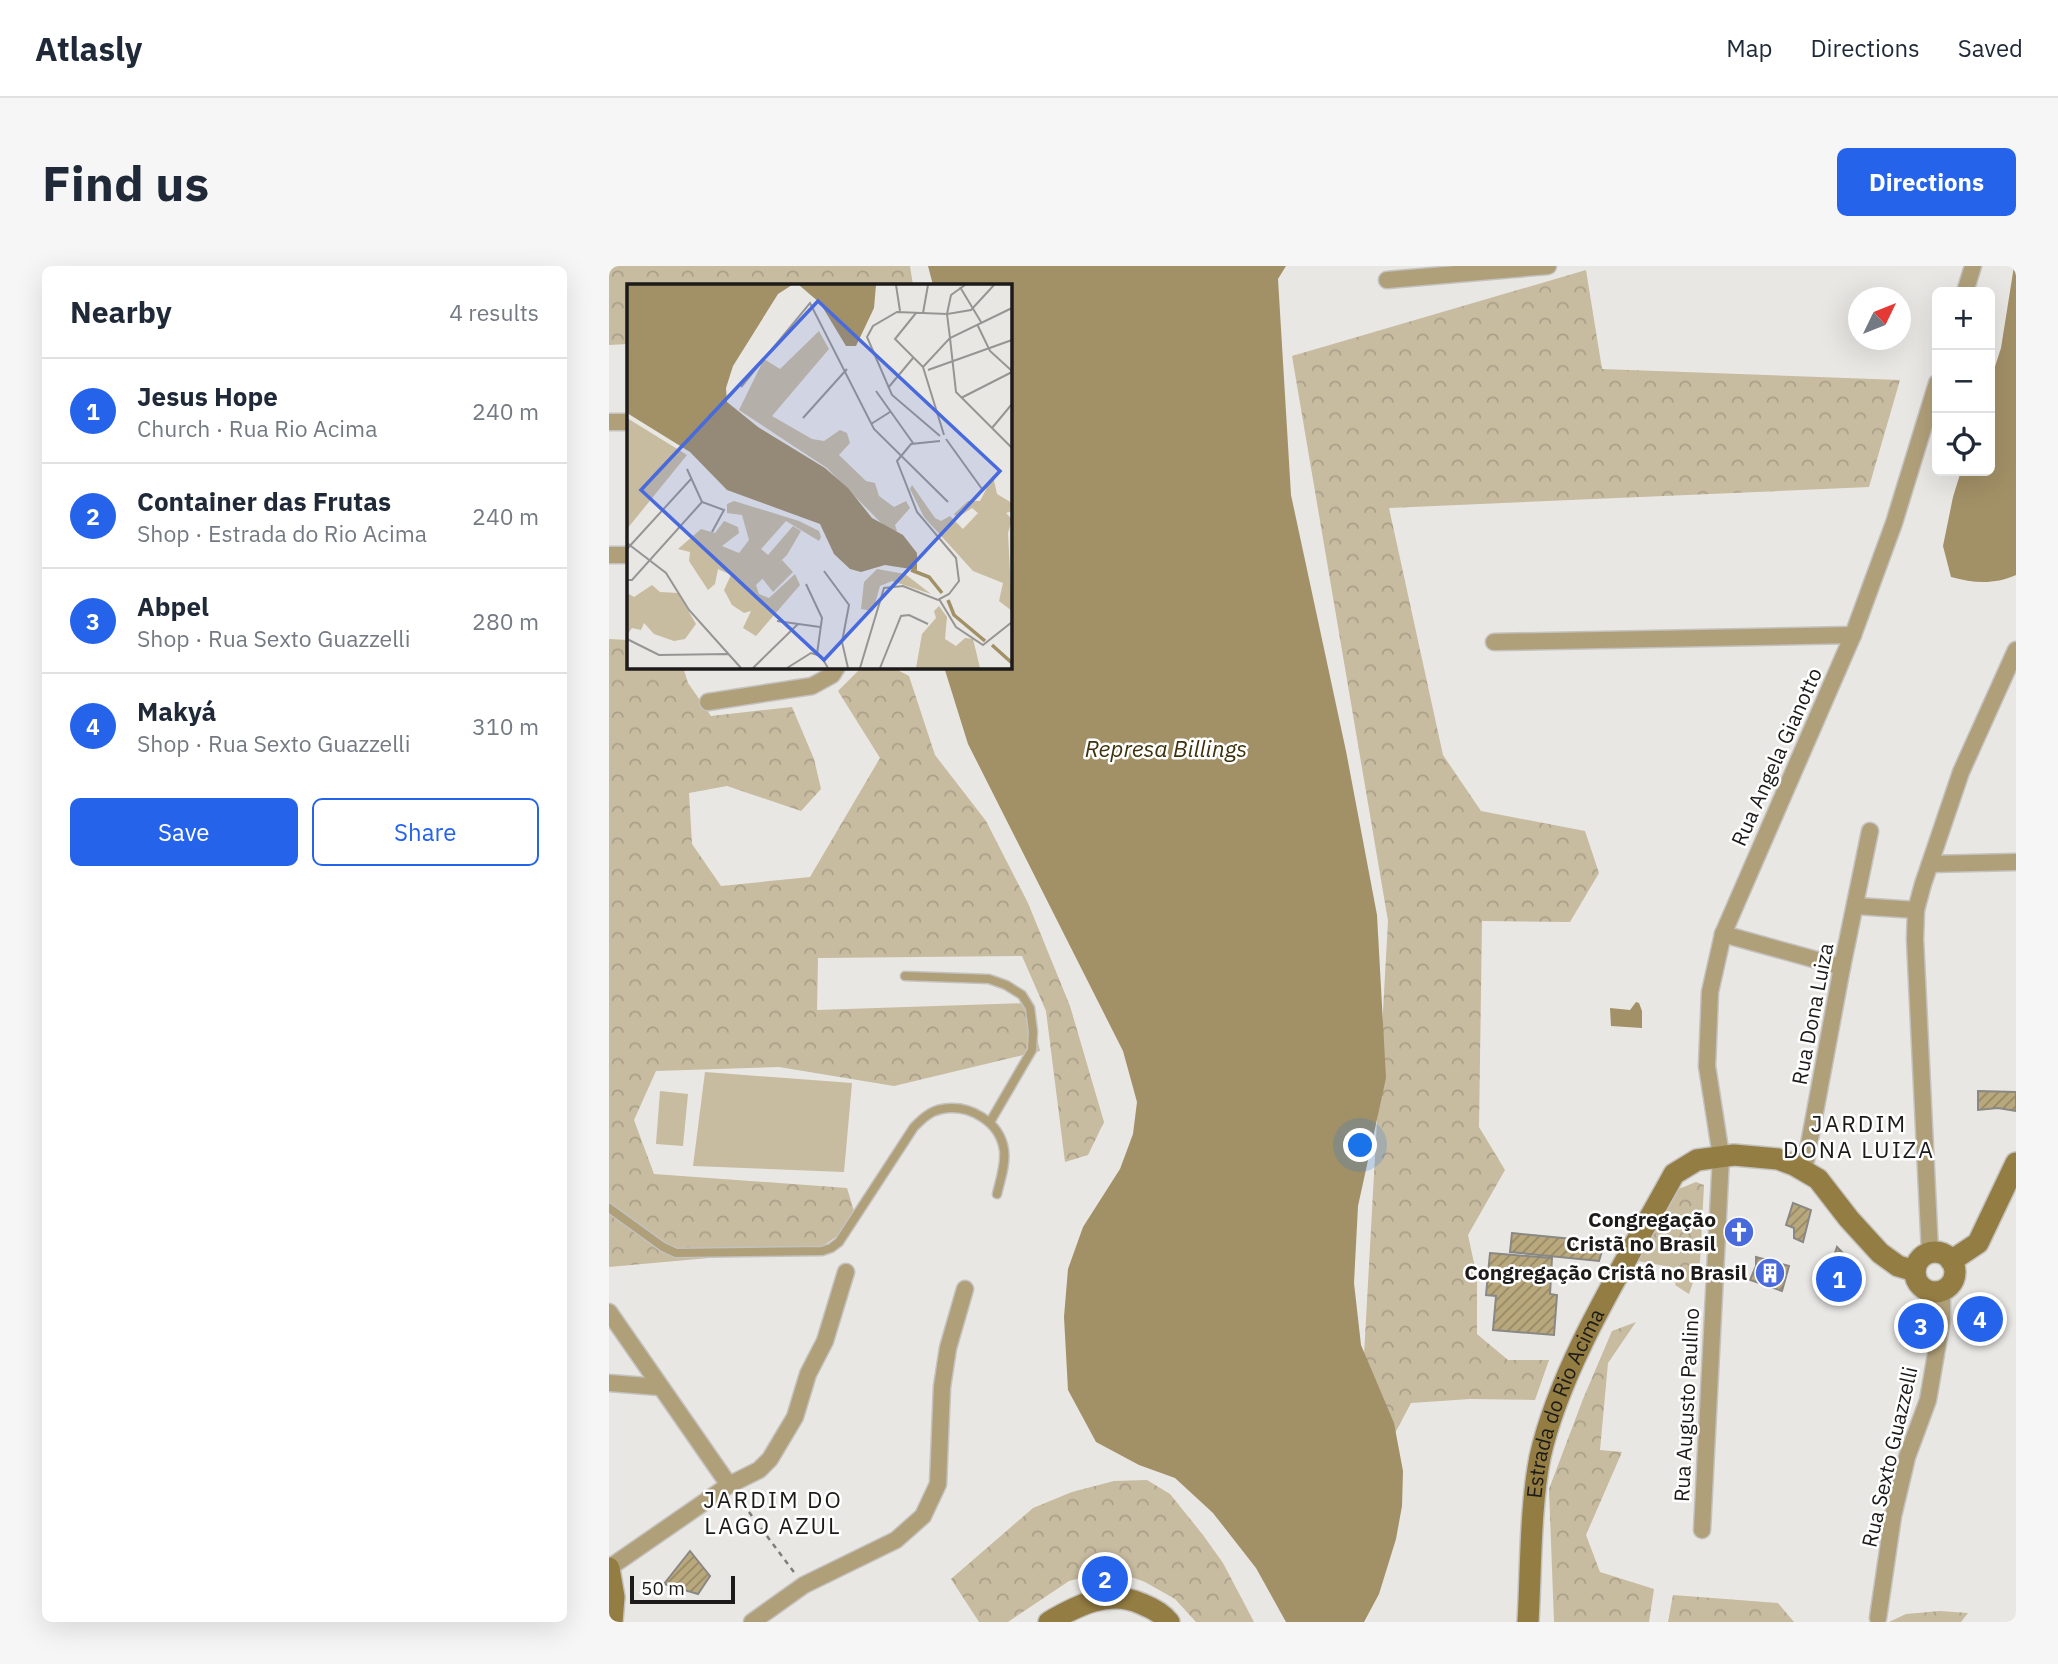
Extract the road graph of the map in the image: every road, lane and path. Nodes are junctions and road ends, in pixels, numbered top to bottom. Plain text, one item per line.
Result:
1 (1548, 266) edge
2 (1973, 266) edge
3 (1387, 280) dead end
4 (1967, 287) edge
5 (1932, 399) edge
6 (609, 422) edge
7 (627, 422) edge
8 (609, 555) edge
9 (627, 555) edge
10 (1853, 635) junction
11 (1494, 642) dead end
12 (2016, 650) edge
13 (836, 668) edge
14 (708, 702) dead end
15 (1870, 831) dead end
16 (2016, 862) edge
17 (1930, 864) junction
18 (1856, 906) junction
19 (1916, 910) junction
20 (1723, 934) junction
21 (1842, 967) junction
22 (905, 976) dead end
23 (990, 1122) junction
24 (1721, 1156) junction
25 (2016, 1163) edge
26 (1804, 1171) junction
27 (997, 1194) dead end
28 (609, 1208) edge
29 (1930, 1253) junction
30 (1951, 1261) junction
31 (1915, 1271) junction
32 (846, 1272) dead end
33 (965, 1289) dead end
34 (1942, 1291) junction
35 (609, 1312) edge
36 (609, 1383) edge
37 (659, 1387) junction
38 (729, 1485) junction
39 (1702, 1530) dead end
40 (609, 1568) edge
41 (804, 1586) junction
42 (1878, 1618) dead end
43 (612, 1622) edge
44 (752, 1622) edge
45 (1049, 1622) edge
46 (1169, 1622) edge
47 (1528, 1622) edge

1 - 3 street
2 - 4 street
5 - 10 street, Rua Angela Gianotto
6 - 7 street
8 - 9 street
10 - 11 street
10 - 20 street, Rua Angela Gianotto
12 - 17 street
13 - 14 street
15 - 18 street, Rua Dona Luiza
16 - 17 street
17 - 19 street
18 - 19 street
18 - 21 street, Rua Dona Luiza
19 - 29 street
20 - 21 street
20 - 24 street, Rua Angela Gianotto
21 - 26 street, Rua Dona Luiza
22 - 23 lane
23 - 27 lane
23 - 28 lane
24 - 26 main road, Estrada do Rio Acima
24 - 39 street, Rua Augusto Paulino
24 - 47 main road, Estrada do Rio Acima
25 - 30 main road
26 - 31 main road, Estrada do Rio Acima
29 - 30 main road
29 - 31 main road
30 - 34 main road
31 - 34 main road
32 - 38 street
33 - 41 street
34 - 42 street, Rua Sexto Guazzelli
35 - 37 street
36 - 37 street
37 - 38 street
38 - 40 street
38 - 41 path
40 - 43 main road
41 - 44 street
45 - 46 main road

